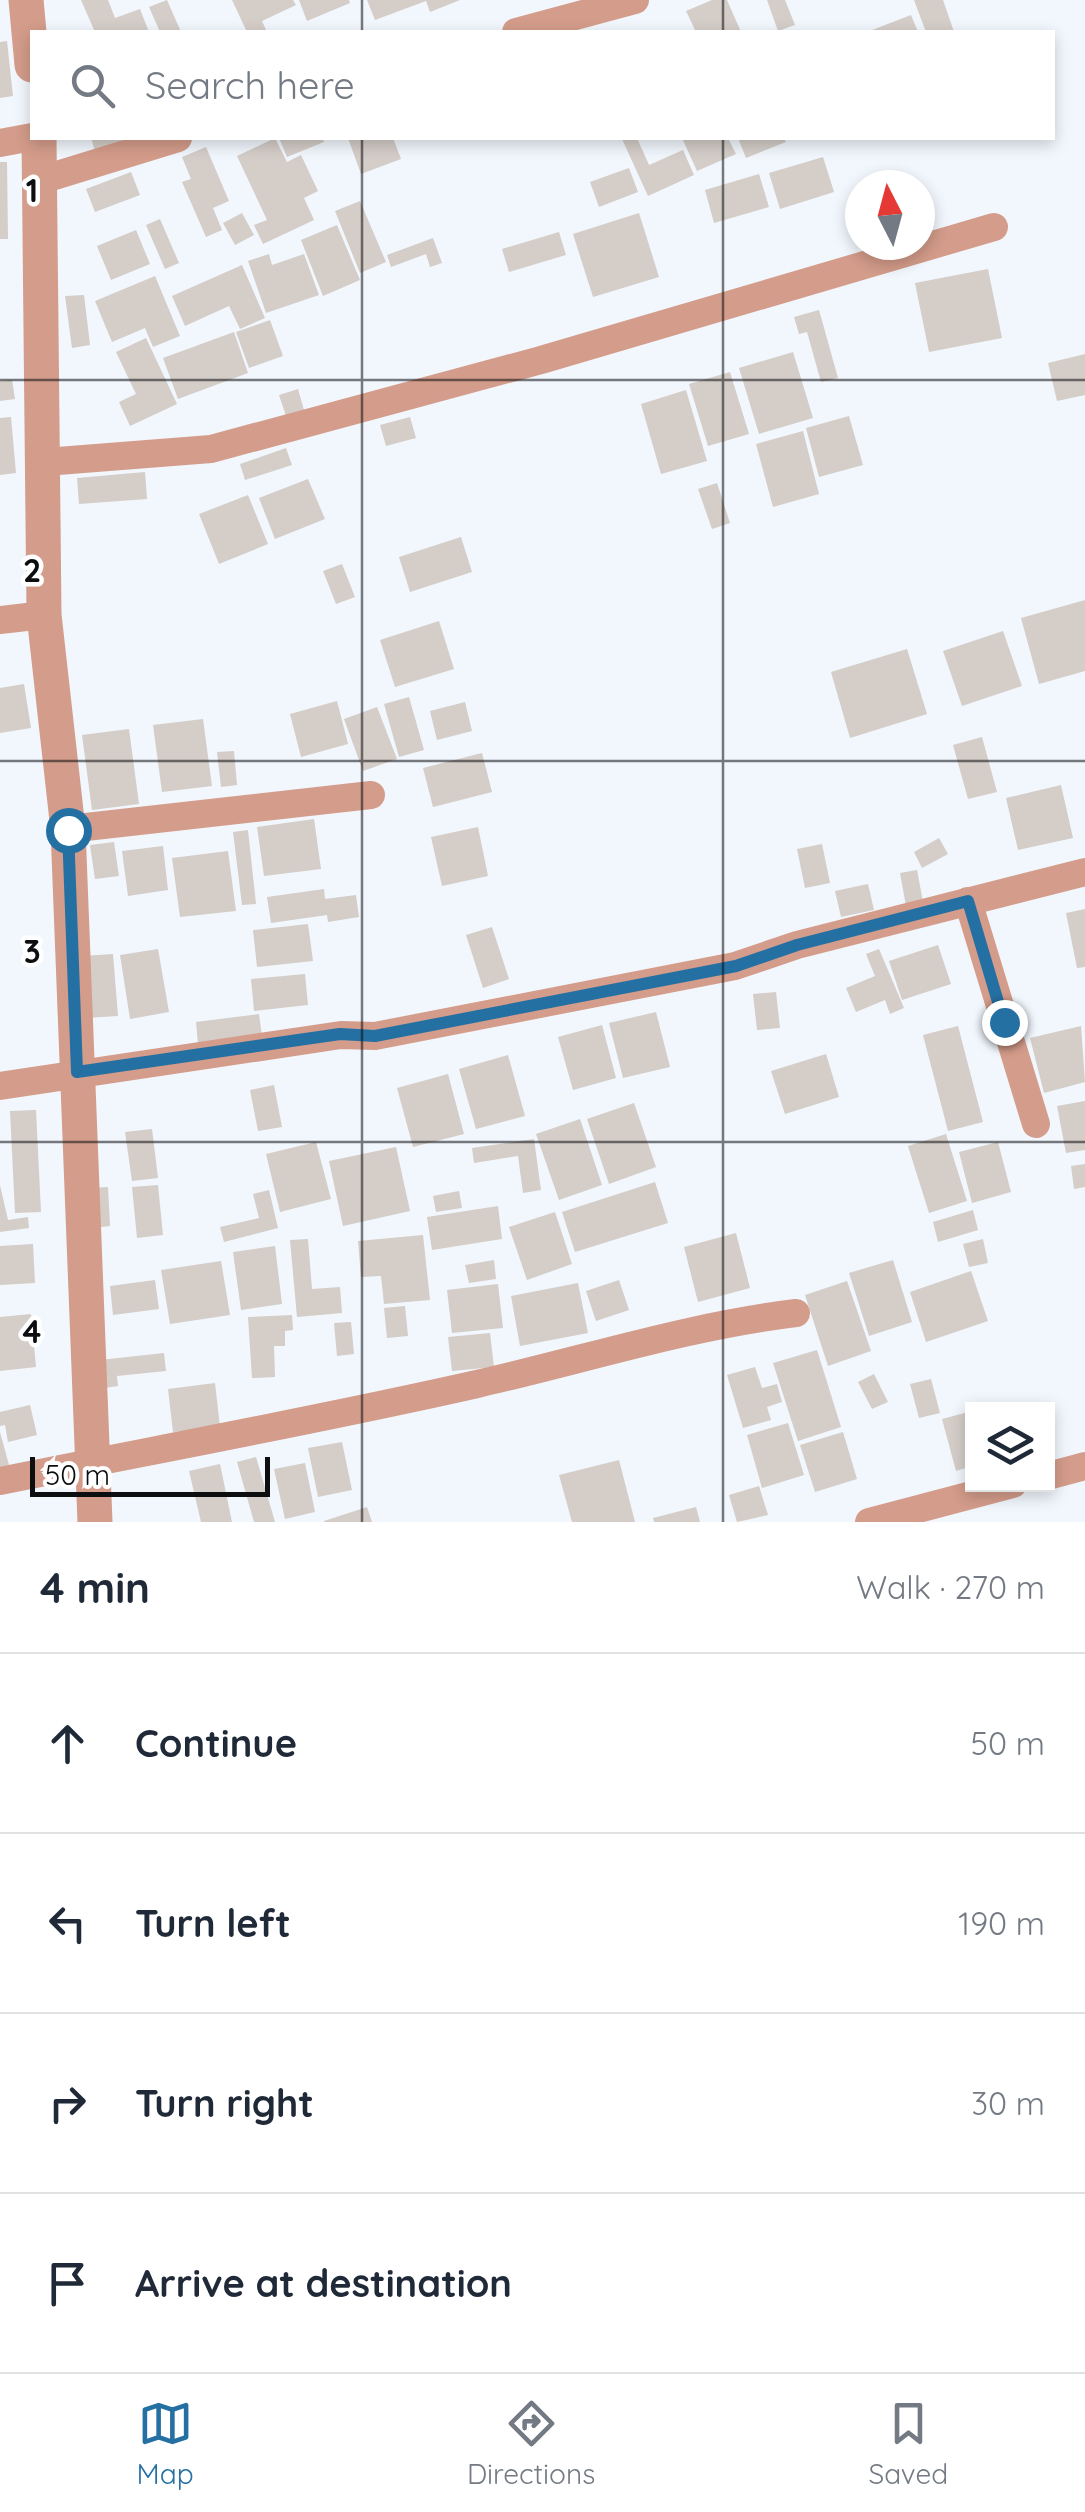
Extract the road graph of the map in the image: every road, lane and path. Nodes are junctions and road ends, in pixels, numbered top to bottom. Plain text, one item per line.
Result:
1 (26, 0) edge
2 (635, 0) edge
3 (523, 30) edge
4 (30, 43) edge
5 (30, 139) edge
6 (36, 140) edge
7 (171, 140) edge
8 (0, 142) edge
9 (41, 180) junction
10 (994, 226) dead end
11 (45, 462) junction
12 (44, 615) junction
13 (0, 620) edge
14 (370, 795) dead end
15 (68, 830) junction
16 (1085, 872) edge
17 (968, 901) junction
18 (77, 1072) junction
19 (0, 1086) edge
20 (1036, 1124) dead end
21 (796, 1313) dead end
22 (92, 1462) junction
23 (1085, 1466) edge
24 (1055, 1474) edge
25 (0, 1481) edge
26 (983, 1492) edge
27 (95, 1522) edge
28 (869, 1522) edge

1 - 4 street
2 - 3 street
5 - 8 street
6 - 9 street
7 - 9 street
9 - 11 street
10 - 11 street
11 - 12 street
12 - 13 street
12 - 15 street
14 - 15 street
15 - 18 street
16 - 17 street
17 - 18 street
17 - 20 street
18 - 19 street
18 - 22 street
21 - 22 street
22 - 25 street
22 - 27 street
23 - 24 street
26 - 28 street

